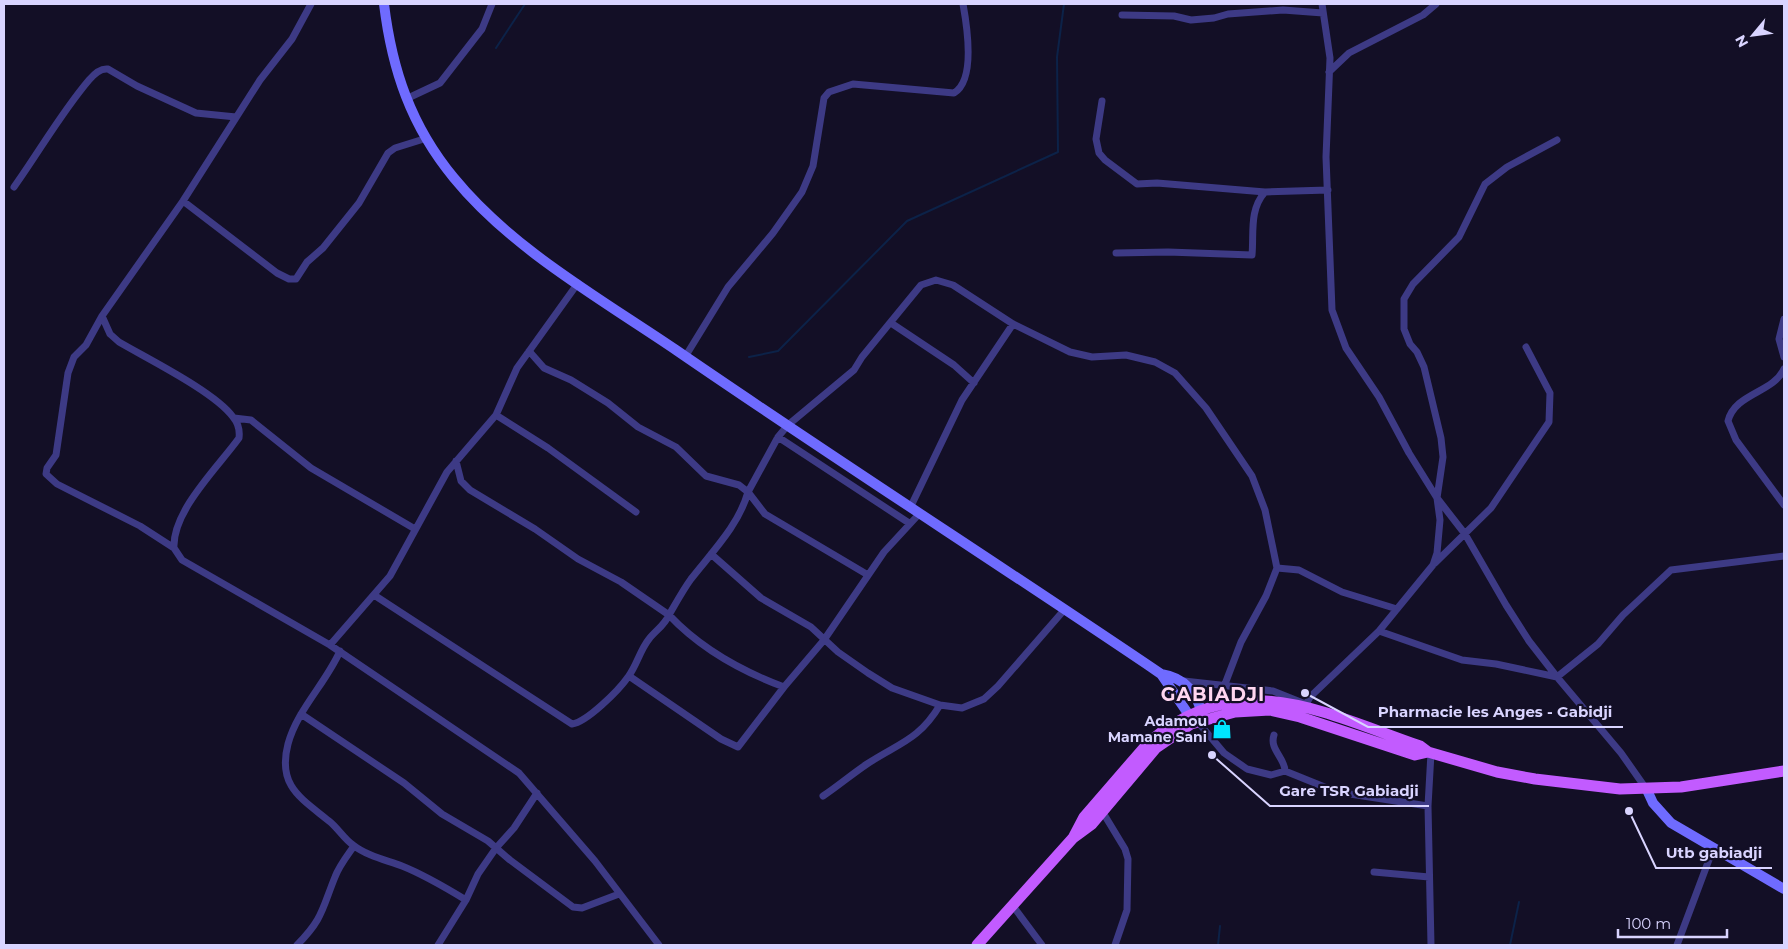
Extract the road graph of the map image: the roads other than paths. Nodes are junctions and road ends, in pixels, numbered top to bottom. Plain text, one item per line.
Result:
1 (311, 4) edge
2 (384, 4) edge
3 (492, 4) edge
4 (963, 4) edge
5 (1322, 4) edge
6 (1436, 4) edge
7 (1323, 13) junction
8 (1122, 15) dead end
9 (1329, 72) junction
10 (406, 99) junction
11 (1102, 101) dead end
12 (236, 117) junction
13 (427, 138) junction
14 (1557, 140) dead end
15 (14, 187) dead end
16 (1328, 190) junction
17 (1265, 192) junction
18 (183, 201) junction
19 (1116, 253) dead end
20 (578, 283) junction
21 (102, 316) junction
22 (1784, 318) edge
23 (890, 323) junction
24 (1013, 324) junction
25 (1526, 346) dead end
26 (529, 351) junction
27 (686, 357) junction
28 (1784, 357) edge
29 (1784, 369) edge
30 (974, 383) junction
31 (496, 415) junction
32 (234, 418) junction
33 (788, 425) junction
34 (778, 437) junction
35 (456, 461) junction
36 (748, 492) junction
37 (1437, 498) junction
38 (1784, 505) edge
39 (910, 506) junction
40 (636, 512) dead end
41 (920, 512) junction
42 (910, 522) junction
43 (415, 529) junction
44 (1466, 534) junction
45 (174, 548) junction
46 (711, 554) junction
47 (1784, 556) edge
48 (1433, 565) junction
49 (1277, 568) junction
50 (868, 575) junction
51 (374, 594) junction
52 (1065, 609) junction
53 (1397, 609) junction
54 (668, 615) junction
55 (1379, 631) junction
56 (824, 640) junction
57 (330, 645) junction
58 (340, 651) junction
59 (1161, 674) junction
60 (629, 676) junction
61 (1557, 677) junction
62 (1184, 681) junction
63 (1225, 684) junction
64 (784, 686) junction
65 (940, 705) junction
66 (1303, 710) junction
67 (301, 714) junction
68 (1197, 718) junction
69 (1274, 735) dead end
70 (1429, 752) junction
71 (1284, 771) junction
72 (1784, 771) edge
73 (1647, 790) junction
74 (537, 793) junction
75 (823, 796) dead end
76 (1428, 806) junction
77 (1102, 812) junction
78 (1073, 838) junction
79 (354, 846) junction
80 (496, 848) junction
81 (1713, 849) junction
82 (1374, 872) dead end
83 (1429, 876) junction
84 (1784, 889) edge
85 (619, 894) junction
86 (466, 900) junction
87 (1013, 906) junction
88 (297, 945) edge
89 (438, 945) edge
90 (659, 945) edge
91 (977, 945) edge
92 (1042, 945) edge
93 (1115, 945) edge
94 (1432, 945) edge
95 (1677, 945) edge

1 - 12 street
2 - 10 street
3 - 10 street
4 - 27 street
5 - 7 street
6 - 9 street
7 - 8 street
7 - 9 street
9 - 16 street
10 - 13 street
11 - 17 street
12 - 15 street
12 - 18 street
13 - 18 street
13 - 20 street
14 - 37 street
16 - 17 street
16 - 37 street
17 - 19 street
18 - 21 street
20 - 26 street
20 - 27 street
21 - 32 street
21 - 45 street
22 - 28 street
23 - 24 street
23 - 30 street
23 - 33 street
24 - 30 street
24 - 49 street
25 - 44 street
26 - 31 street
26 - 36 street
27 - 33 street
29 - 38 street
30 - 39 street
31 - 35 street
31 - 40 street
32 - 43 street
32 - 45 street
33 - 34 street
33 - 39 street
34 - 36 street
34 - 42 street
35 - 43 street
35 - 54 street
36 - 46 street
36 - 50 street
37 - 44 street
37 - 48 street
39 - 41 street
41 - 42 street
41 - 52 street
42 - 50 street
43 - 51 street
44 - 48 street
44 - 61 street
45 - 57 street
46 - 54 street
46 - 56 street
47 - 61 street
48 - 53 street
49 - 53 street
49 - 63 street
50 - 56 street
51 - 57 street
51 - 60 street
52 - 59 street
52 - 65 street
53 - 55 street
54 - 60 street
54 - 64 street
55 - 61 street
55 - 66 street
56 - 64 street
56 - 65 street
57 - 58 street
58 - 67 street
58 - 74 street
59 - 62 street
59 - 68 street
60 - 64 street
61 - 73 street
62 - 63 street
62 - 68 street
63 - 66 street
65 - 75 street
66 - 68 main road
66 - 70 main road
67 - 79 street
67 - 80 street
68 - 71 street
68 - 77 main road
68 - 78 main road
69 - 71 street
70 - 73 main road
70 - 76 street
71 - 76 street
72 - 73 main road
73 - 81 street
74 - 80 street
74 - 85 street
76 - 83 street
77 - 78 main road
77 - 93 street
78 - 87 main road
79 - 86 street
79 - 88 street
80 - 85 street
80 - 86 street
81 - 84 street
81 - 95 street
82 - 83 street
83 - 94 street
85 - 90 street
86 - 89 street
87 - 91 main road
87 - 92 street

